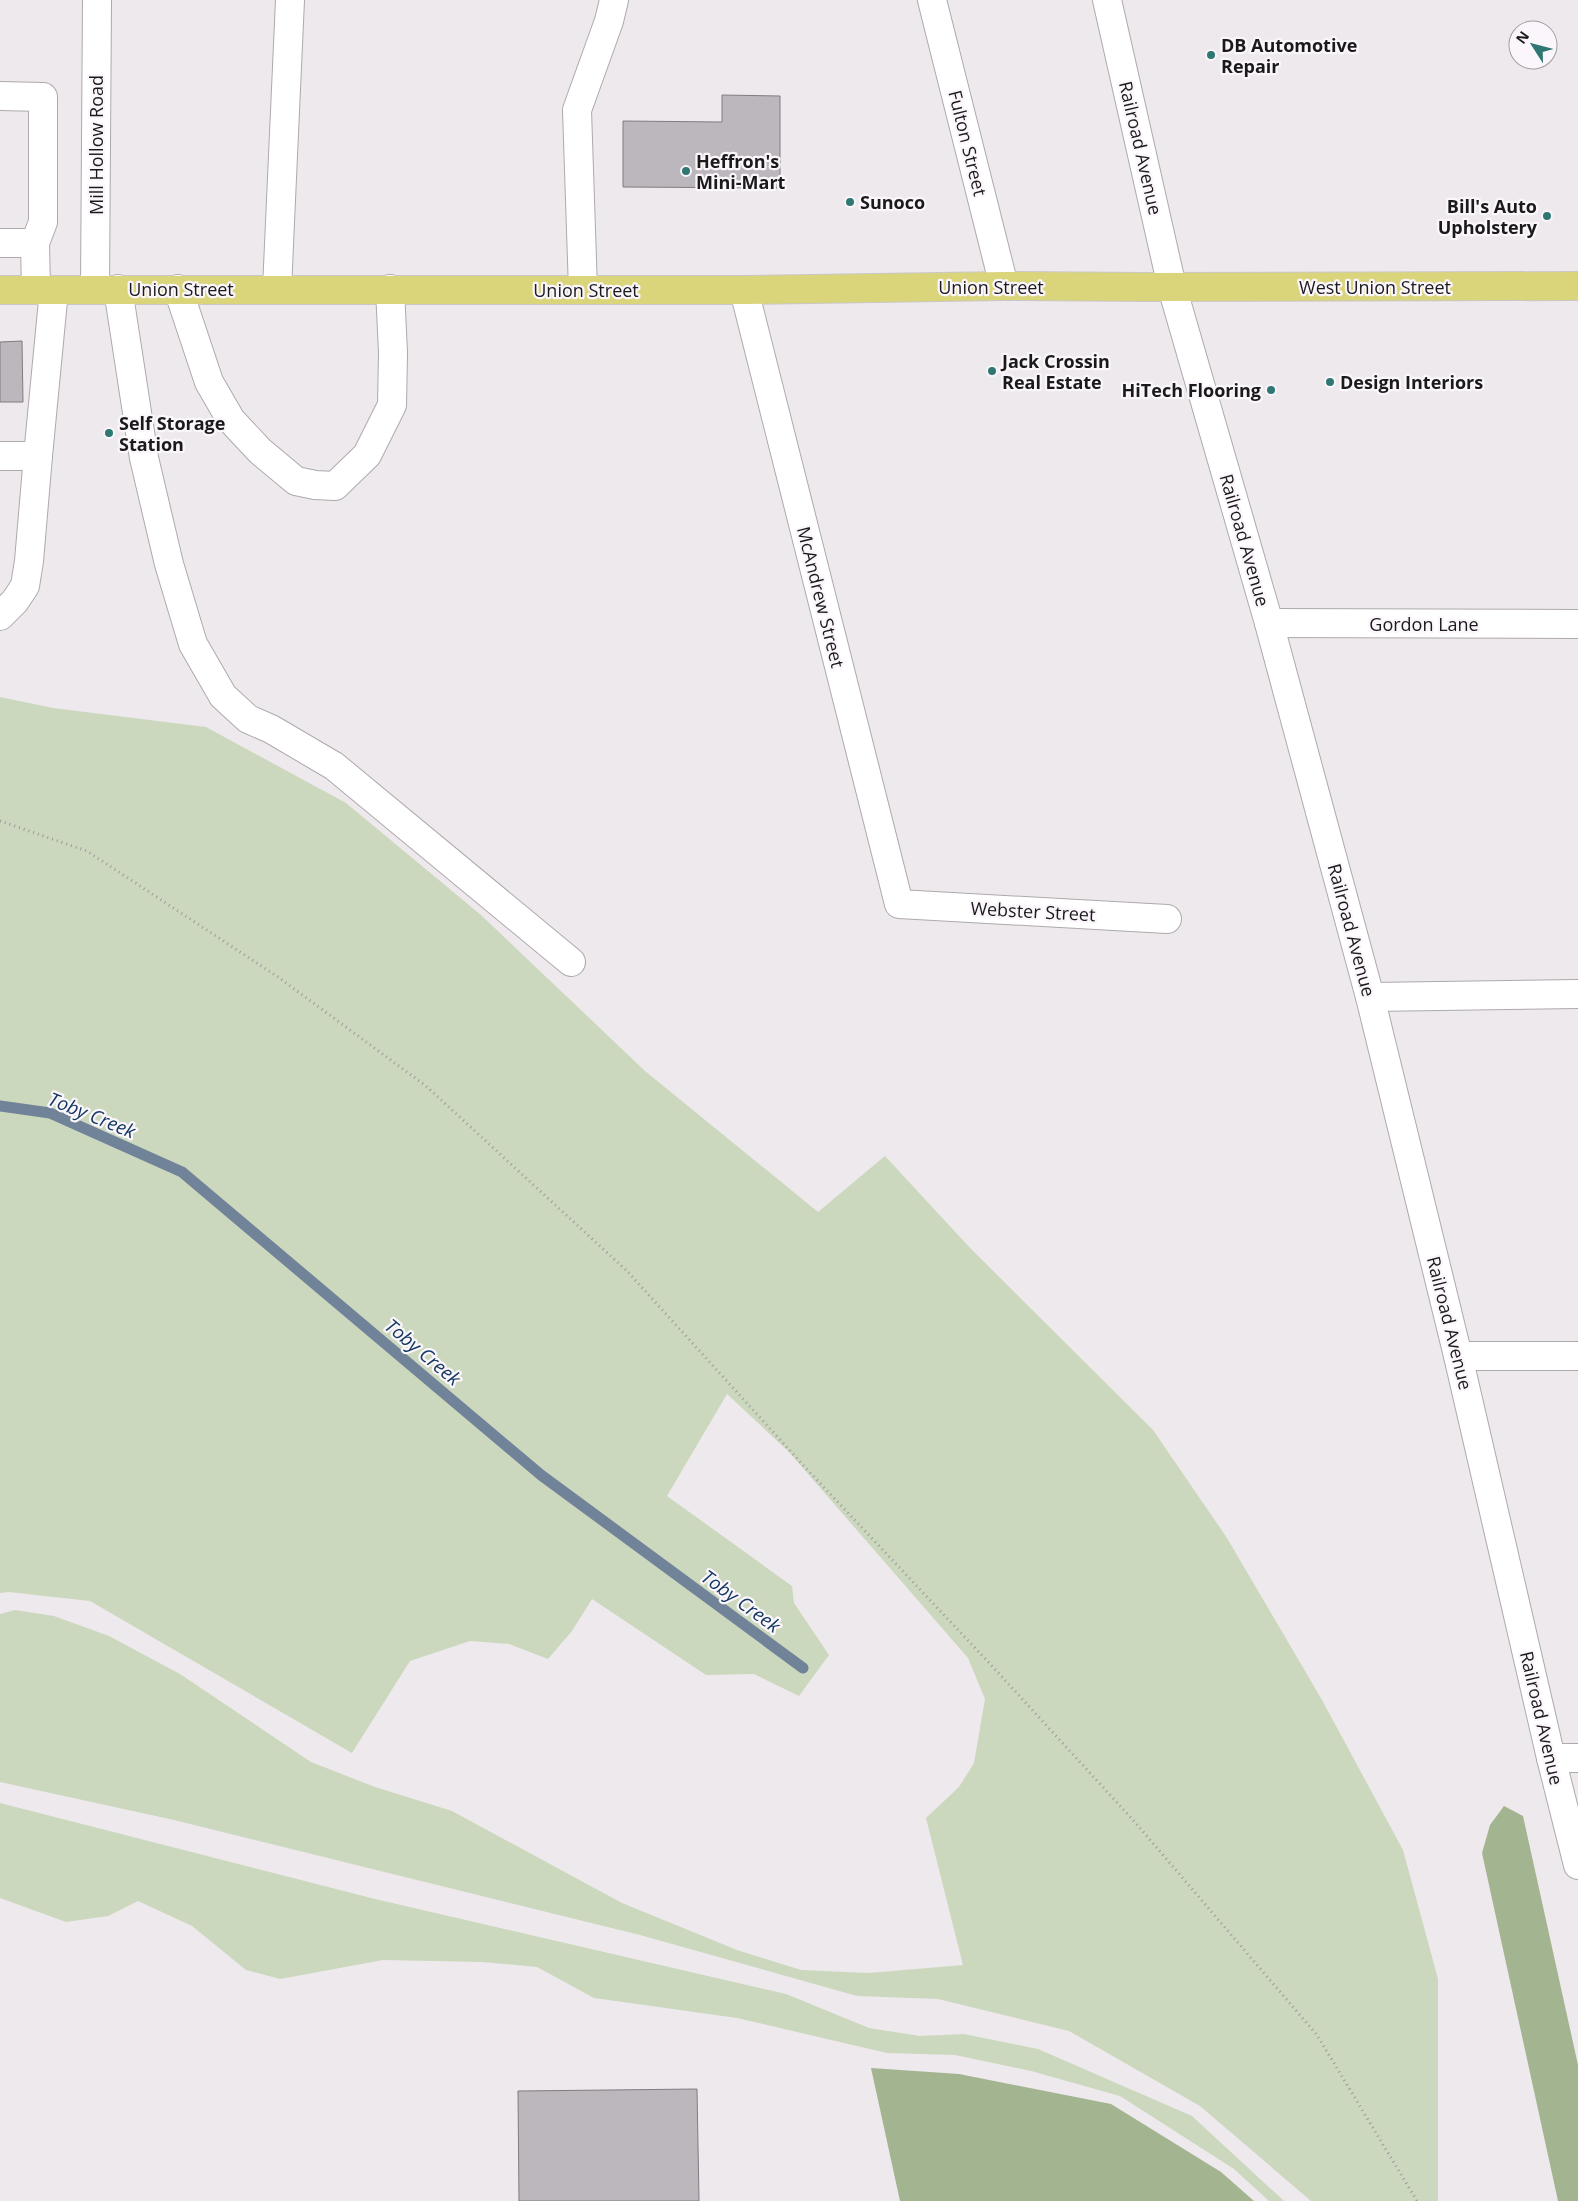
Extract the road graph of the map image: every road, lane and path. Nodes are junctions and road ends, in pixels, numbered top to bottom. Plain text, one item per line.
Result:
1 (97, 0) edge
2 (290, 0) edge
3 (614, 0) edge
4 (932, 0) edge
5 (1107, 0) edge
6 (0, 96) edge
7 (35, 243) junction
8 (0, 244) edge
9 (1004, 286) junction
10 (1578, 286) edge
11 (1172, 287) junction
12 (107, 289) junction
13 (178, 289) junction
14 (277, 289) junction
15 (390, 289) junction
16 (0, 290) edge
17 (45, 290) junction
18 (583, 290) junction
19 (744, 290) junction
20 (0, 456) edge
21 (38, 456) junction
22 (0, 616) edge
23 (1269, 623) junction
24 (1578, 624) edge
25 (0, 821) edge
26 (898, 904) joint
27 (1167, 919) dead end
28 (570, 962) dead end
29 (1578, 994) edge
30 (1370, 998) junction
31 (1458, 1356) junction
32 (1578, 1356) edge
33 (1551, 1758) junction
34 (1578, 1758) edge
35 (1578, 1865) edge
36 (1417, 2201) edge

1 - 12 street, Mill Hollow Road
2 - 14 street
3 - 18 street
4 - 9 street, Fulton Street
5 - 11 street, Railroad Avenue
6 - 7 street
7 - 8 street
7 - 17 street
9 - 11 main road, Union Street
9 - 19 main road, Union Street
10 - 11 main road, West Union Street
11 - 23 street, Railroad Avenue
12 - 13 main road, Union Street
12 - 17 main road, Union Street
12 - 28 street, Mill Hollow Road
13 - 14 main road, Union Street
13 - 15 street
14 - 15 main road, Union Street
15 - 18 main road, Union Street
16 - 17 main road, Union Street
17 - 21 street
18 - 19 main road, Union Street
19 - 26 street, McAndrew Street
20 - 21 street
21 - 22 street
23 - 24 street, Gordon Lane
23 - 30 street, Railroad Avenue
25 - 36 path
26 - 27 street, Webster Street
29 - 30 street
30 - 31 street, Railroad Avenue
31 - 32 street
31 - 33 street, Railroad Avenue
33 - 34 street
33 - 35 street, Railroad Avenue

